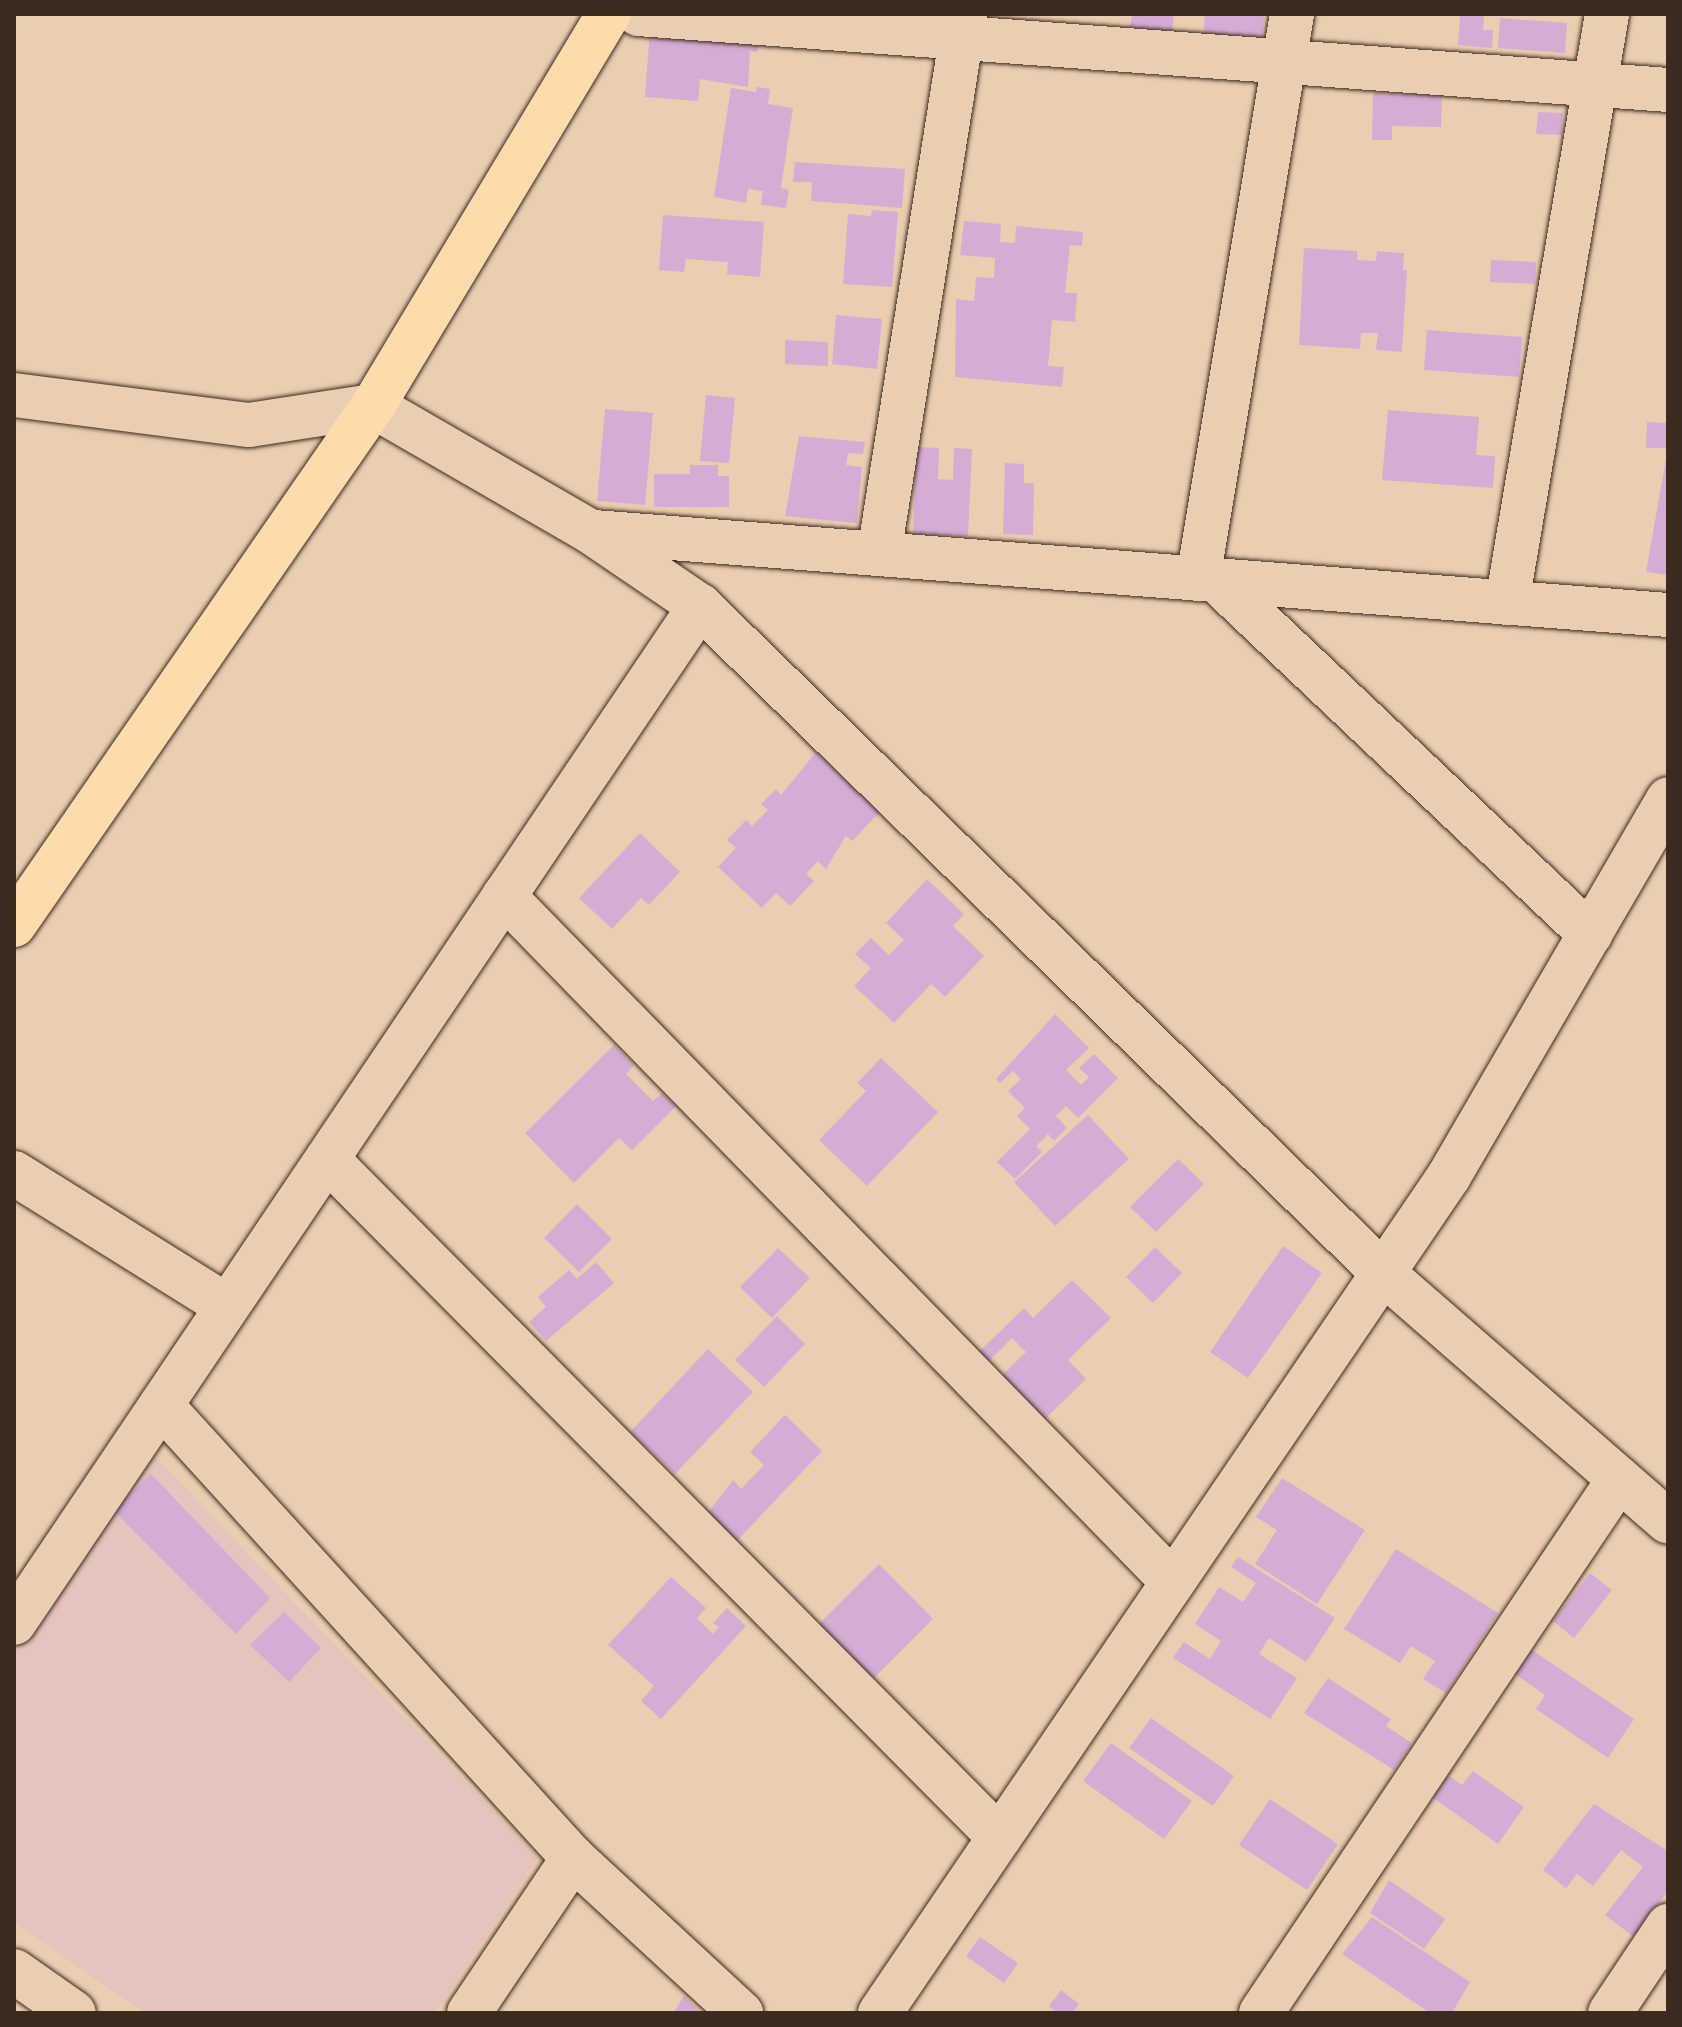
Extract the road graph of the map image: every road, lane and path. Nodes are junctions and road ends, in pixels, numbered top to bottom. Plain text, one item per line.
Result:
1 (609, 14) edge
2 (638, 14) edge
3 (1292, 14) edge
4 (1607, 14) edge
5 (964, 25) edge
6 (1284, 60) junction
7 (1595, 85) junction
8 (1668, 90) edge
9 (14, 395) edge
10 (373, 406) junction
11 (591, 532) junction
12 (879, 554) junction
13 (1207, 580) junction
14 (1507, 603) junction
15 (700, 606) junction
16 (1668, 615) edge
17 (1668, 799) edge
18 (504, 896) junction
19 (14, 925) edge
20 (1590, 934) junction
21 (327, 1159) junction
22 (14, 1173) edge
23 (1383, 1273) junction
24 (227, 1306) junction
25 (161, 1405) junction
26 (1619, 1479) junction
27 (1668, 1522) edge
28 (1173, 1582) junction
29 (16, 1617) edge
30 (999, 1837) junction
31 (573, 1858) junction
32 (1668, 1926) edge
33 (14, 1971) edge
34 (74, 2013) edge
35 (469, 2013) edge
36 (741, 2013) edge
37 (880, 2013) edge
38 (1261, 2013) edge
39 (1610, 2013) edge

1 - 10 main road
2 - 5 street
3 - 6 street
4 - 7 street
5 - 6 street
5 - 12 street
6 - 7 street
6 - 13 street
7 - 8 street
7 - 14 street
9 - 10 street
10 - 11 street
10 - 19 main road
11 - 12 street
11 - 15 street
12 - 13 street
13 - 14 street
13 - 20 street
14 - 16 street
15 - 18 street
15 - 23 street
17 - 20 street
18 - 21 street
18 - 28 street
20 - 23 street
21 - 24 street
21 - 30 street
22 - 24 street
23 - 26 street
23 - 28 street
24 - 25 street
25 - 29 street
25 - 31 street
26 - 27 street
26 - 38 street
28 - 30 street
30 - 37 street
31 - 35 street
31 - 36 street
32 - 39 street
33 - 34 street

